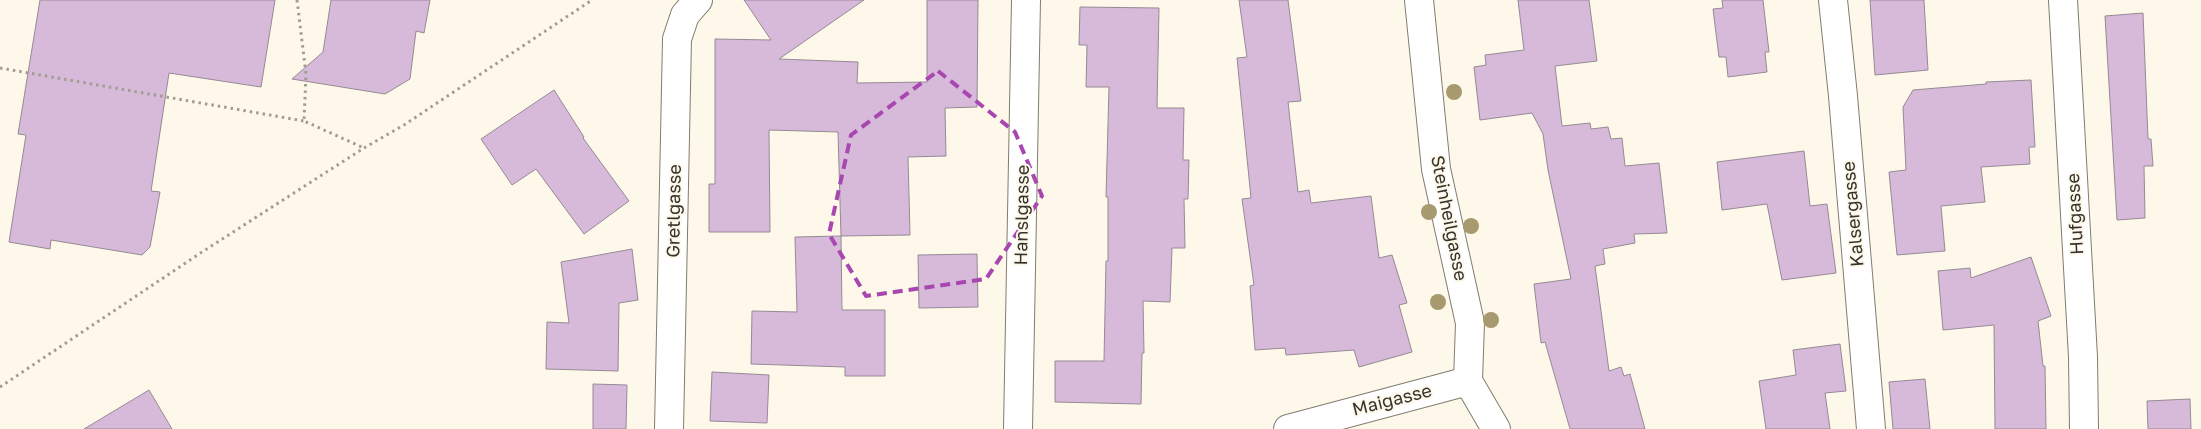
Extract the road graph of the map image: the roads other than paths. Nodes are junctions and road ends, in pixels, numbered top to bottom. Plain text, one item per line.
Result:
1 (698, 0) edge
2 (1026, 0) edge
3 (1419, 0) edge
4 (1833, 0) edge
5 (2063, 0) edge
6 (1468, 381) junction
7 (669, 429) edge
8 (1018, 429) edge
9 (1288, 429) edge
10 (1496, 429) edge
11 (1870, 429) edge
12 (2084, 429) edge

1 - 7 street, Gretlgasse
2 - 8 street, Hanslgasse
3 - 6 street, Steinheilgasse
4 - 11 street, Kalsergasse
5 - 12 street, Hufgasse
6 - 9 street, Maigasse
6 - 10 street

